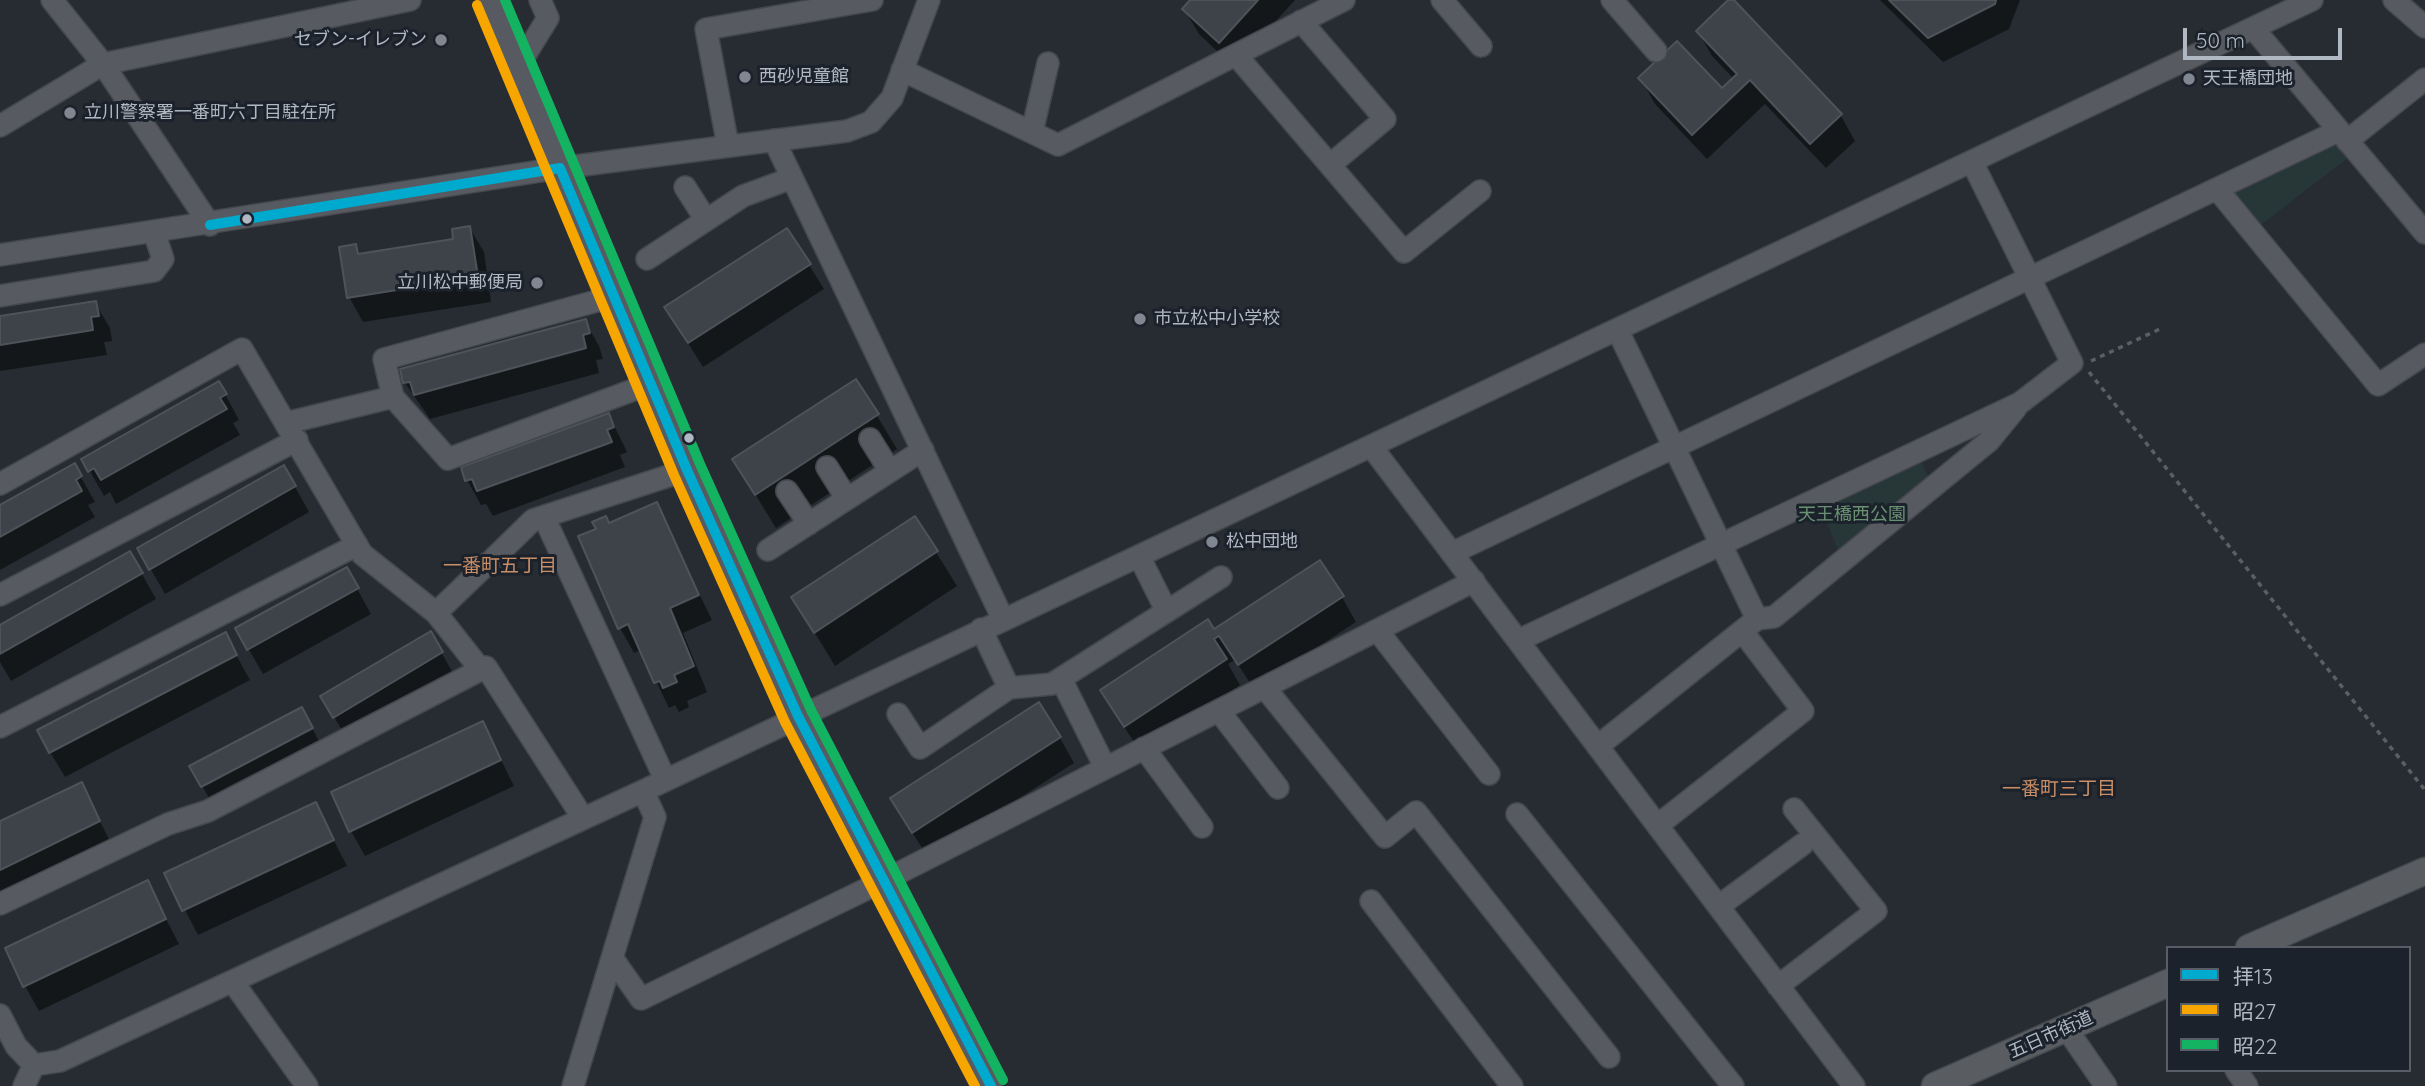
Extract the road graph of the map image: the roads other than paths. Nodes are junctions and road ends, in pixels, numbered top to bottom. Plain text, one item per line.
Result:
1 (52, 0) edge
2 (410, 0) edge
3 (490, 0) edge
4 (540, 0) edge
5 (872, 0) edge
6 (929, 0) edge
7 (1344, 0) edge
8 (1442, 0) edge
9 (1612, 0) edge
10 (2312, 0) edge
11 (2394, 0) edge
12 (1301, 21) junction
13 (2425, 27) edge
14 (2253, 28) junction
15 (1481, 46) dead end
16 (1656, 51) dead end
17 (1236, 55) junction
18 (516, 61) junction
19 (1048, 63) dead end
20 (103, 64) junction
21 (902, 70) junction
22 (2425, 79) edge
23 (0, 127) edge
24 (1032, 132) junction
25 (2342, 136) junction
26 (774, 141) junction
27 (728, 146) junction
28 (1972, 162) junction
29 (1329, 165) junction
30 (560, 168) junction
31 (792, 178) junction
32 (685, 187) dead end
33 (2217, 189) junction
34 (1480, 191) dead end
35 (706, 220) junction
36 (210, 225) junction
37 (154, 232) junction
38 (2425, 233) edge
39 (0, 255) edge
40 (647, 259) dead end
41 (2029, 280) junction
42 (0, 296) edge
43 (614, 296) junction
44 (1618, 331) junction
45 (2425, 354) edge
46 (652, 383) junction
47 (393, 397) junction
48 (2020, 404) junction
49 (291, 432) junction
50 (870, 439) dead end
51 (1371, 446) junction
52 (1675, 447) junction
53 (923, 450) junction
54 (827, 467) dead end
55 (687, 470) junction
56 (890, 471) junction
57 (0, 484) edge
58 (787, 491) dead end
59 (847, 499) junction
60 (544, 517) junction
61 (809, 524) junction
62 (1722, 544) junction
63 (357, 545) junction
64 (768, 550) dead end
65 (1452, 553) junction
66 (1139, 556) junction
67 (1221, 577) dead end
68 (1474, 581) junction
69 (0, 595) edge
70 (1166, 610) junction
71 (436, 613) junction
72 (1003, 619) junction
73 (1750, 625) junction
74 (981, 629) junction
75 (1377, 630) junction
76 (1519, 640) junction
77 (481, 670) junction
78 (1061, 679) junction
79 (1009, 688) junction
80 (1265, 688) junction
81 (1219, 711) junction
82 (898, 714) dead end
83 (798, 716) junction
84 (0, 727) edge
85 (1598, 746) junction
86 (1144, 748) junction
87 (1105, 767) junction
88 (1489, 774) dead end
89 (665, 779) junction
90 (1278, 788) dead end
91 (643, 791) junction
92 (1794, 809) dead end
93 (1517, 814) dead end
94 (583, 818) junction
95 (1658, 825) junction
96 (1202, 827) dead end
97 (1802, 845) dead end
98 (2425, 871) edge
99 (883, 881) junction
100 (1371, 901) dead end
101 (0, 904) edge
102 (1718, 906) junction
103 (2254, 946) edge
104 (613, 959) junction
105 (233, 982) junction
106 (2166, 985) edge
107 (1778, 986) junction
108 (0, 1015) edge
109 (2066, 1028) junction
110 (1609, 1057) dead end
111 (34, 1065) junction
112 (24, 1086) edge
113 (307, 1086) edge
114 (573, 1086) edge
115 (991, 1086) edge
116 (1512, 1086) edge
117 (1733, 1086) edge
118 (1854, 1086) edge
119 (1935, 1086) edge
120 (2106, 1086) edge

1 - 20 street
2 - 20 street
3 - 18 street
4 - 18 street
5 - 27 street
6 - 21 street
7 - 12 street
8 - 15 street
9 - 16 street
10 - 14 street
11 - 13 street
12 - 17 street
12 - 29 street
14 - 25 street
14 - 28 street
17 - 24 street
17 - 29 street
18 - 30 street
19 - 24 street
20 - 23 street
20 - 36 street
21 - 24 street
21 - 26 street
22 - 25 street
25 - 33 street
25 - 38 street
26 - 27 street
26 - 31 street
27 - 30 street
28 - 41 street
28 - 44 street
29 - 34 street
30 - 36 street
30 - 43 street
31 - 35 street
31 - 53 street
32 - 35 street
33 - 41 street
33 - 45 street
35 - 40 street
36 - 37 street
37 - 39 street
37 - 42 street
41 - 48 street
41 - 52 street
43 - 46 street
43 - 47 street
44 - 51 street
44 - 52 street
46 - 47 street
46 - 55 street
47 - 49 street
48 - 62 street
48 - 73 street
49 - 57 street
49 - 63 street
49 - 69 street
50 - 56 street
51 - 65 street
51 - 66 street
52 - 62 street
52 - 65 street
53 - 56 street
53 - 72 street
54 - 59 street
55 - 60 street
55 - 83 street
56 - 59 street
58 - 61 street
59 - 61 street
60 - 71 street
60 - 89 street
61 - 64 street
62 - 73 street
62 - 76 street
63 - 71 street
63 - 84 street
65 - 68 street
66 - 70 street
66 - 72 street
67 - 70 street
68 - 75 street
68 - 76 street
70 - 78 street
71 - 77 street
72 - 74 street
73 - 85 street
73 - 95 street
74 - 79 street
74 - 83 street
75 - 80 street
75 - 88 street
76 - 85 street
77 - 94 street
77 - 101 street
78 - 79 street
78 - 87 street
79 - 82 street
80 - 81 street
80 - 110 street
81 - 86 street
81 - 90 street
83 - 89 street
83 - 99 street
85 - 95 street
86 - 87 street
86 - 96 street
87 - 99 street
89 - 91 street
91 - 94 street
91 - 104 street
92 - 107 street
93 - 117 street
94 - 105 street
95 - 102 street
97 - 102 street
98 - 103 main road
99 - 104 street
99 - 115 street
100 - 116 street
102 - 107 street
104 - 114 street
105 - 111 street
105 - 113 street
106 - 109 main road, 五日市街道
107 - 118 street
108 - 111 street
109 - 119 main road, 五日市街道
109 - 120 street
111 - 112 street

